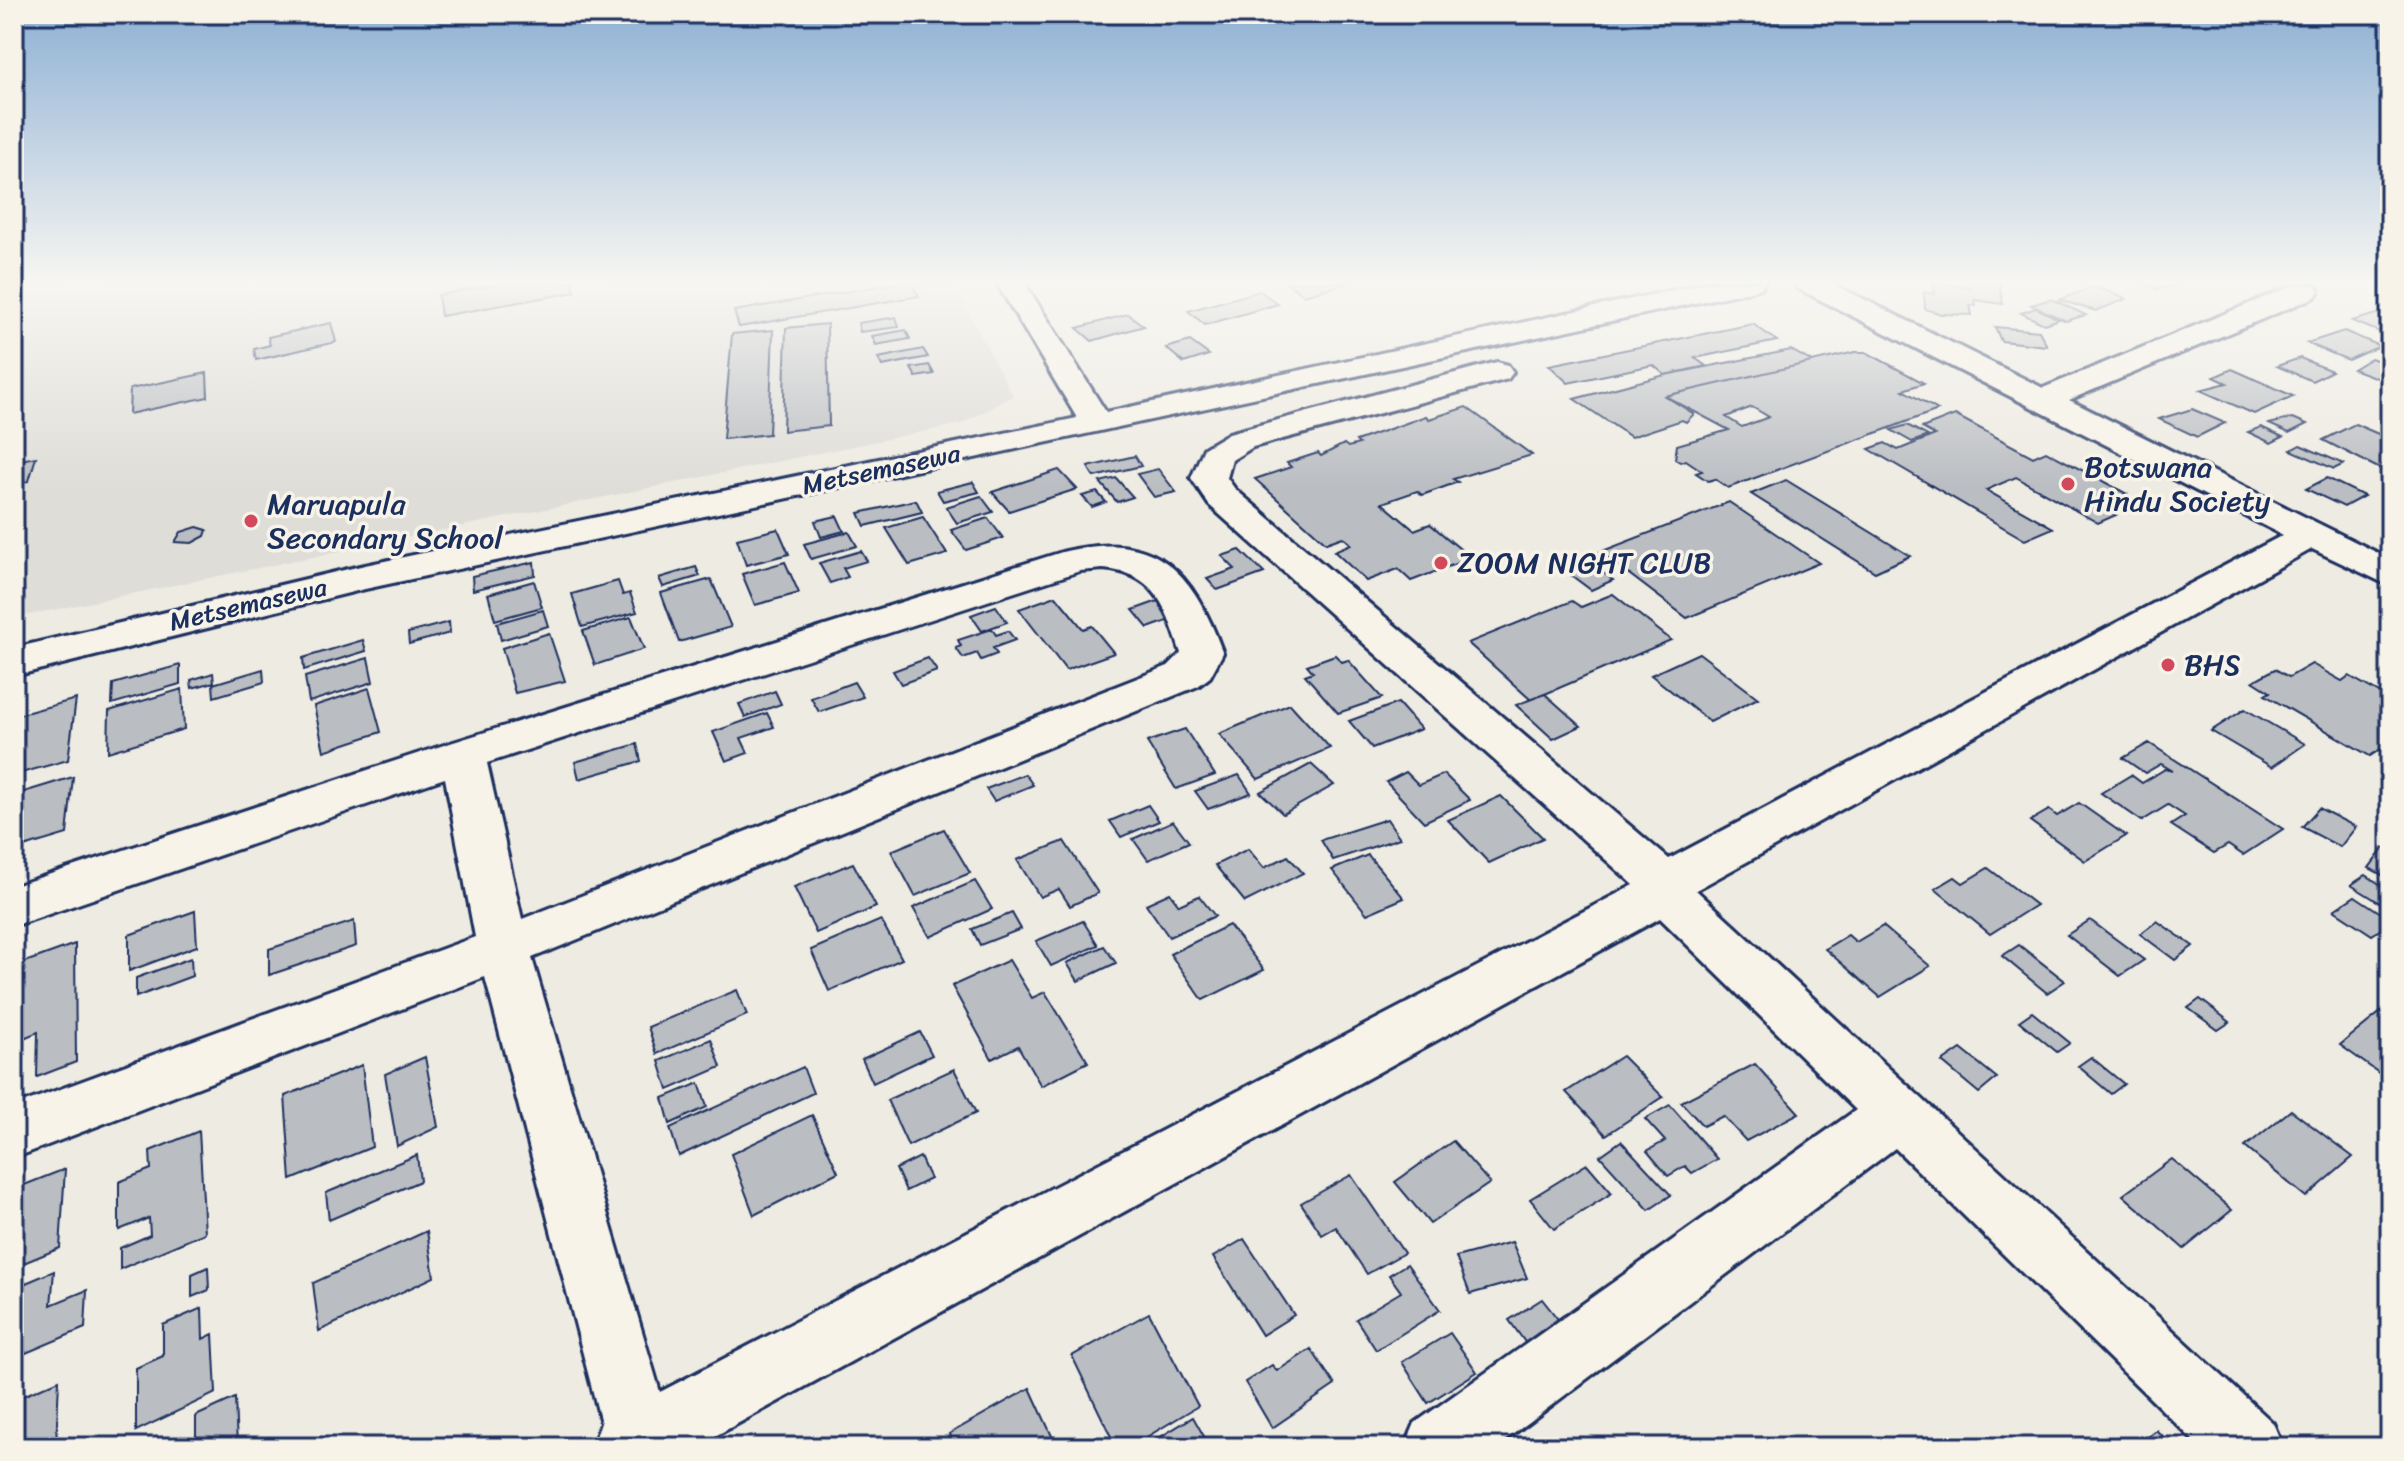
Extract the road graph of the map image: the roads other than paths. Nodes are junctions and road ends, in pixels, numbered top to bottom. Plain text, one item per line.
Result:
1 (1052, 350) edge
2 (1440, 350) edge
3 (1460, 350) edge
4 (1942, 350) edge
5 (2162, 350) edge
6 (2041, 400) junction
7 (1097, 424) junction
8 (2312, 534) junction
9 (2390, 574) edge
10 (14, 662) edge
11 (463, 755) junction
12 (1665, 888) junction
13 (14, 906) edge
14 (503, 948) junction
15 (1899, 1112) junction
16 (14, 1132) edge
17 (633, 1444) edge
18 (1439, 1447) edge
19 (2249, 1447) edge

1 - 7 street
2 - 7 street, Metsemasewa
3 - 12 street
4 - 6 street
5 - 6 street
6 - 8 street
7 - 10 street, Metsemasewa
8 - 9 street
8 - 12 street
11 - 13 street
11 - 14 street
11 - 14 street
12 - 15 street
12 - 17 street
14 - 16 street
14 - 17 street
15 - 18 street
15 - 19 street

